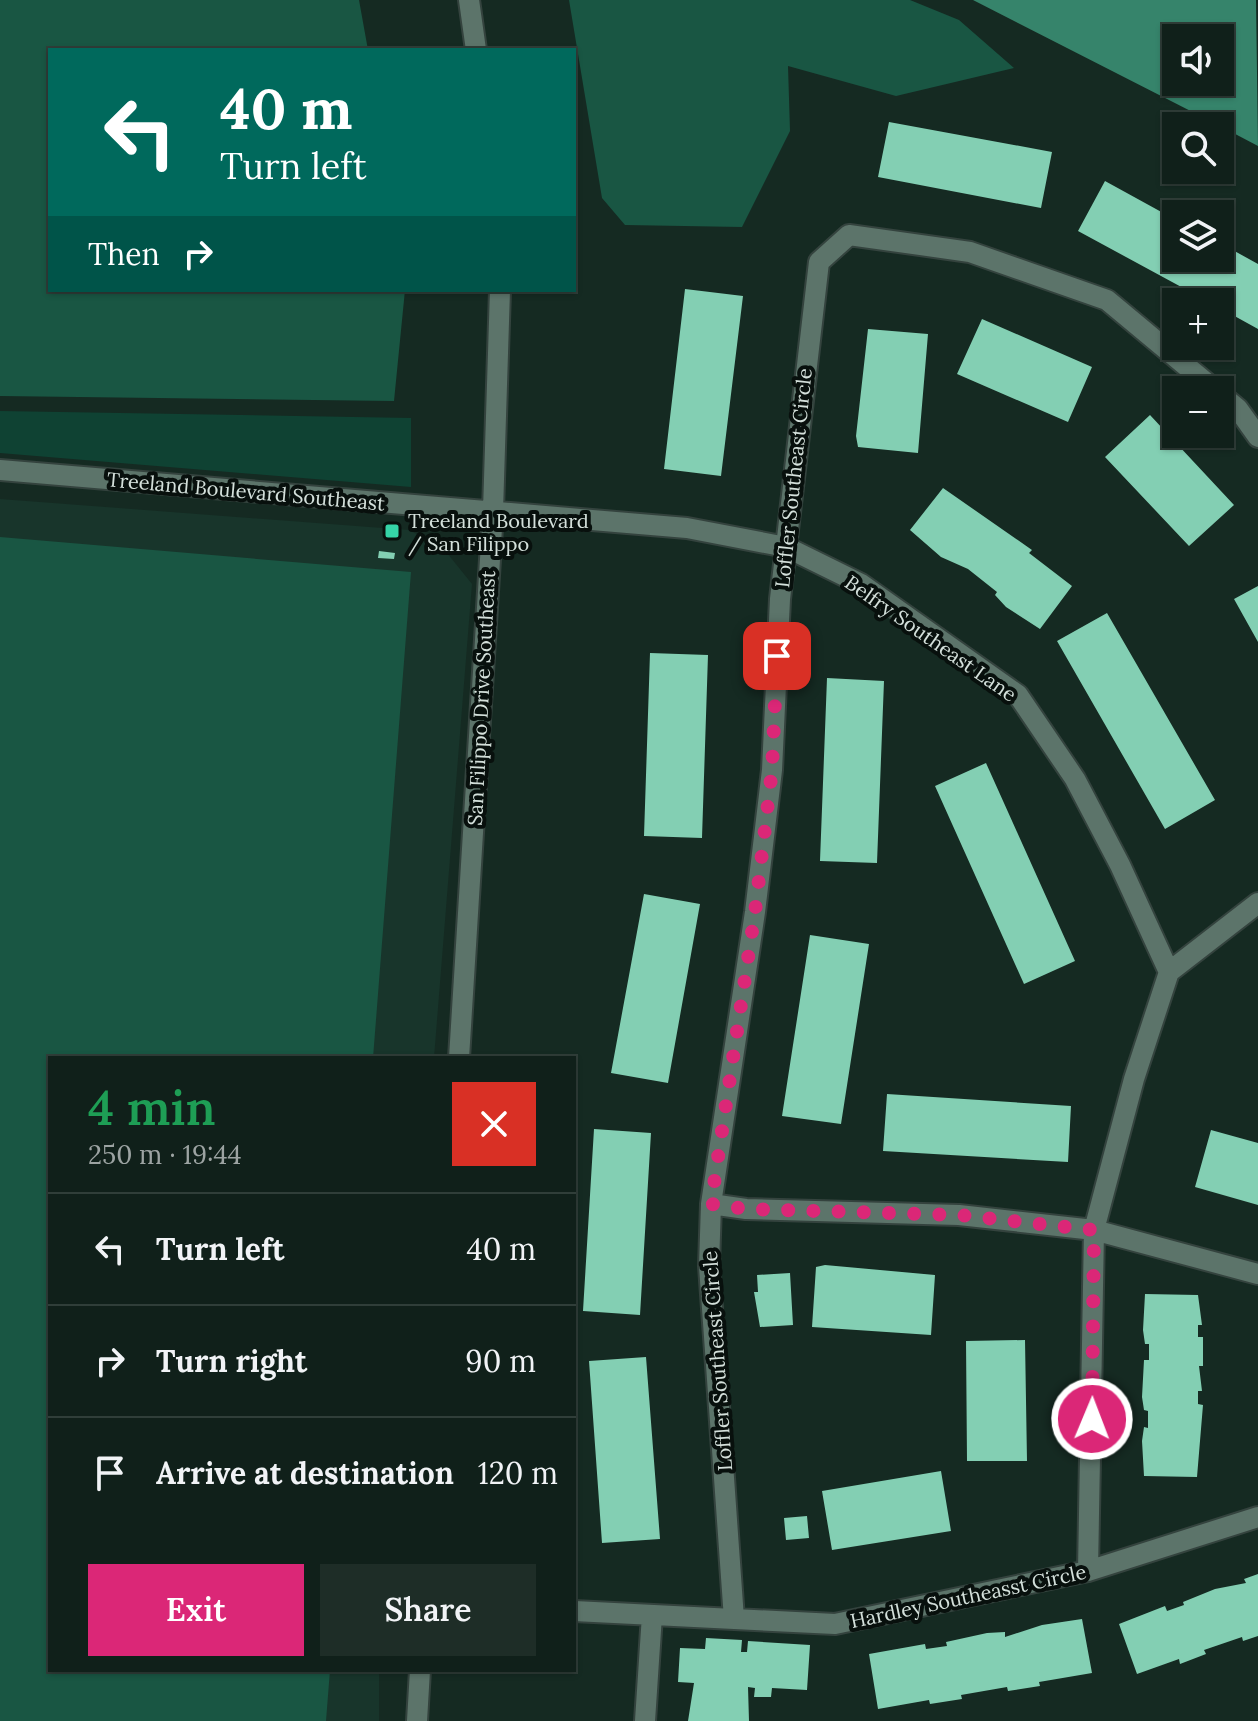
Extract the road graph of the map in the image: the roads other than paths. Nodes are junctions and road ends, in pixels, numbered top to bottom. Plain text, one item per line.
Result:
1 (469, 0) edge
2 (476, 48) edge
3 (500, 292) edge
4 (1199, 376) edge
5 (1234, 406) edge
6 (1258, 437) edge
7 (0, 470) edge
8 (493, 511) junction
9 (786, 547) junction
10 (1258, 903) edge
11 (1169, 972) junction
12 (459, 1056) edge
13 (711, 1204) junction
14 (1094, 1230) junction
15 (1258, 1274) edge
16 (1258, 1517) edge
17 (1088, 1571) junction
18 (576, 1611) edge
19 (652, 1615) junction
20 (734, 1619) junction
21 (420, 1672) edge
22 (417, 1721) edge
23 (645, 1721) edge

1 - 2 street
3 - 8 street, San Filippo Drive Southeast
4 - 9 street, Loffler Southeast Circle
5 - 6 street, Loffler Southeast Circle
7 - 8 street, Treeland Boulevard Southeast
8 - 9 street, Belfry Southeast Lane
8 - 12 street, San Filippo Drive Southeast
9 - 11 street, Belfry Southeast Lane
9 - 13 street, Loffler Southeast Circle
10 - 11 street
11 - 14 street
13 - 14 street
13 - 20 street, Loffler Southeast Circle
14 - 15 street
14 - 17 street
16 - 17 street, Hardley Southeasst Circle
17 - 20 street, Hardley Southeasst Circle
18 - 19 street, Hardley Southeasst Circle
19 - 20 street, Hardley Southeasst Circle
19 - 23 street
21 - 22 street

